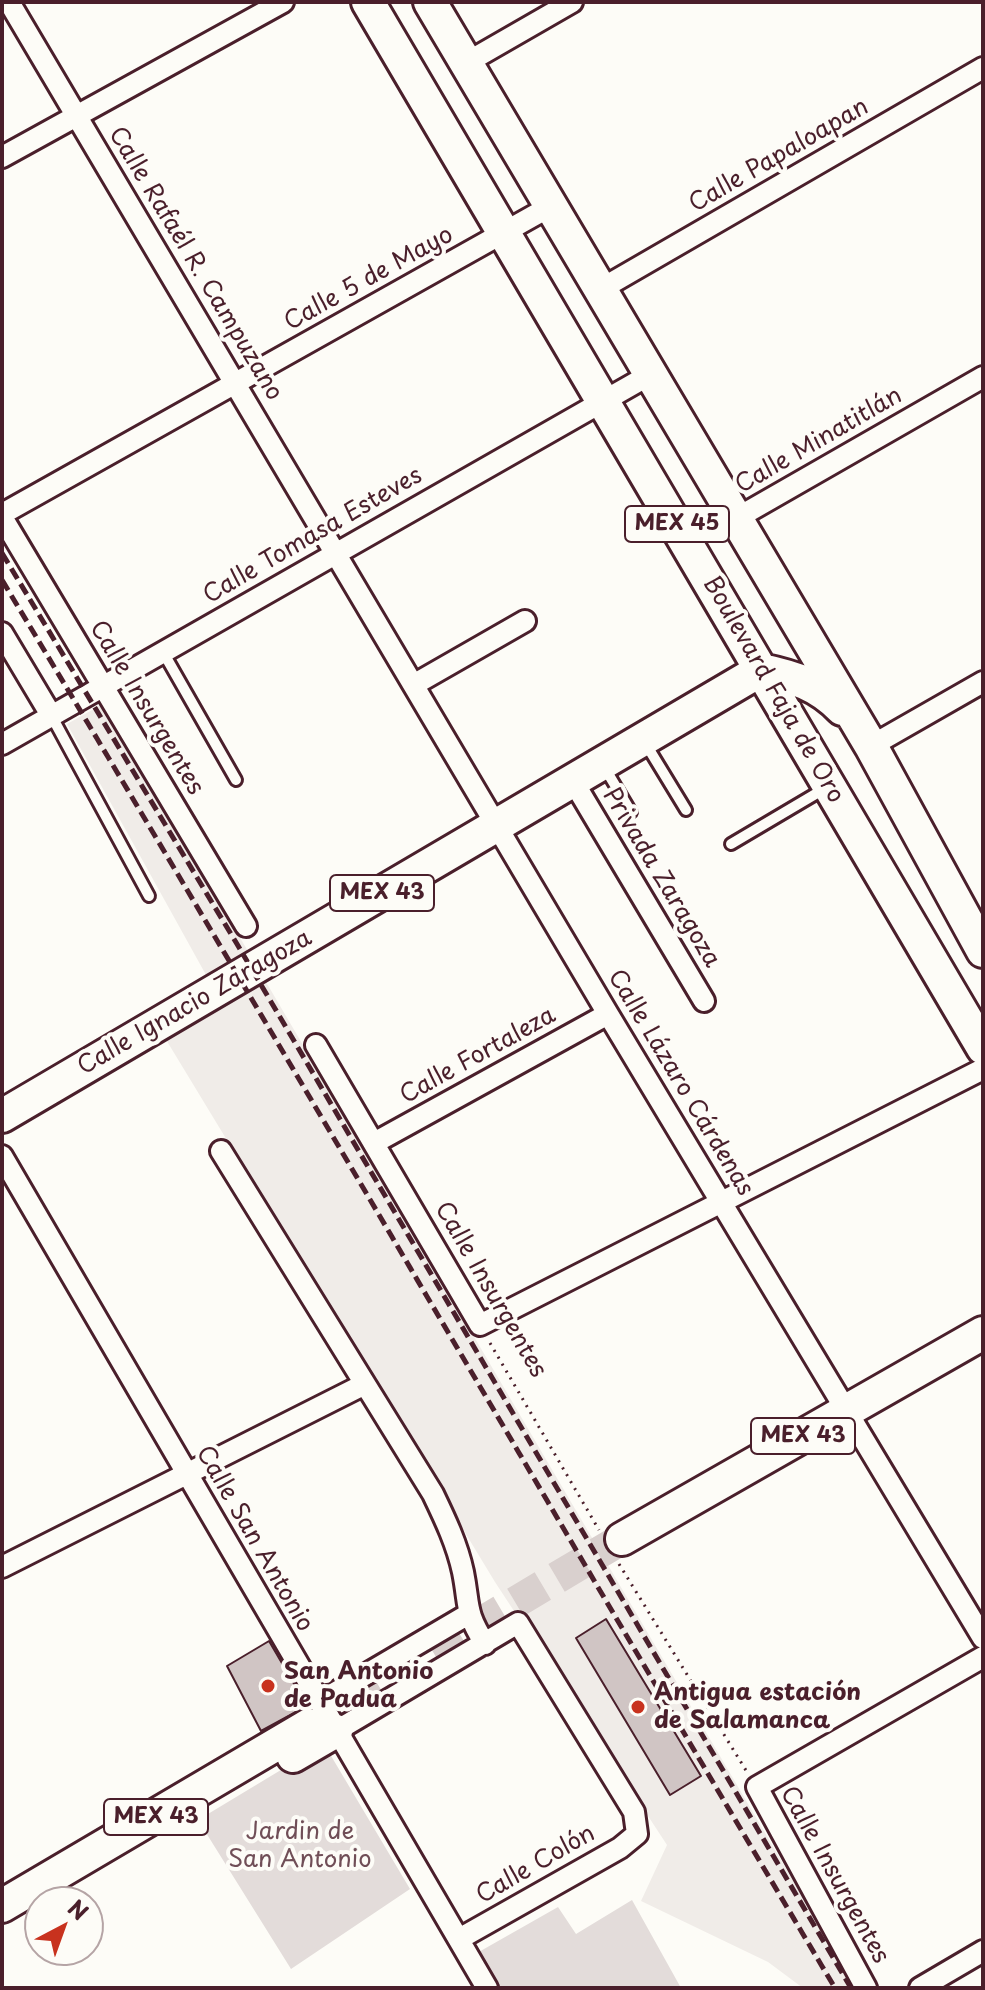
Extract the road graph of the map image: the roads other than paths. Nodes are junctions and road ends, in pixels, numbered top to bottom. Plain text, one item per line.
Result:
1 (9, 2) edge
2 (283, 2) edge
3 (368, 2) edge
4 (430, 2) edge
5 (572, 2) edge
6 (249, 10) edge
7 (466, 63) junction
8 (983, 68) edge
9 (76, 115) junction
10 (2, 157) edge
11 (551, 206) junction
12 (505, 233) junction
13 (601, 289) junction
14 (651, 374) junction
15 (983, 377) edge
16 (237, 383) junction
17 (603, 401) junction
18 (2, 516) edge
19 (737, 518) junction
20 (674, 520) junction
21 (337, 552) junction
22 (525, 621) dead end
23 (2, 633) edge
24 (163, 652) junction
25 (761, 670) junction
26 (983, 682) edge
27 (415, 684) junction
28 (102, 687) junction
29 (51, 715) junction
30 (643, 740) junction
31 (2, 744) edge
32 (871, 746) junction
33 (602, 764) junction
34 (236, 780) dead end
35 (573, 781) junction
36 (829, 786) junction
37 (686, 810) dead end
38 (631, 812) dead end
39 (497, 825) junction
40 (731, 844) dead end
41 (149, 896) dead end
42 (246, 926) dead end
43 (983, 951) edge
44 (704, 1001) dead end
45 (608, 1014) junction
46 (316, 1045) dead end
47 (983, 1048) edge
48 (983, 1069) edge
49 (2, 1116) edge
50 (374, 1143) junction
51 (221, 1151) dead end
52 (2, 1156) edge
53 (721, 1202) junction
54 (983, 1333) edge
55 (365, 1384) junction
56 (846, 1411) junction
57 (186, 1475) junction
58 (615, 1547) tunnel mouth
59 (2, 1567) edge
60 (467, 1615) junction
61 (983, 1638) edge
62 (485, 1644) junction
63 (983, 1657) edge
64 (321, 1719) junction
65 (2, 1906) edge
66 (459, 1939) junction
67 (983, 1951) edge
68 (487, 1988) edge
69 (866, 1988) edge
70 (920, 1988) edge

1 - 9 street, Calle Rafaél R. Campuzano
2 - 6 street
3 - 12 main road, Boulevard Faja de Oro / MEX 45
4 - 7 main road, MEX 45
5 - 7 street
6 - 9 street
7 - 11 main road, MEX 45
8 - 13 street, Calle Papaloapan
9 - 10 street
9 - 16 street, Calle Rafaél R. Campuzano
11 - 12 street, Calle 5 de Mayo
11 - 13 main road, MEX 45
12 - 16 street, Calle 5 de Mayo
12 - 17 main road, Boulevard Faja de Oro / MEX 45
13 - 14 main road, MEX 45
14 - 17 street, Calle Tomasa Esteves
14 - 19 main road, MEX 45
15 - 19 street, Calle Minatitlán
16 - 18 street, Calle 5 de Mayo
16 - 21 street, Calle Rafaél R. Campuzano
17 - 20 main road, Boulevard Faja de Oro / MEX 45
17 - 21 street, Calle Tomasa Esteves
18 - 28 street, Calle Insurgentes
19 - 20 street, Calle Minatitlán
19 - 32 main road, MEX 45
20 - 25 main road, Boulevard Faja de Oro / MEX 45
21 - 24 street, Calle Tomasa Esteves
21 - 27 street, Calle Lázaro Cárdenas
22 - 27 street
23 - 29 street
24 - 28 street, Calle Tomasa Esteves
24 - 34 lane
25 - 30 main road, Calle Ignacio Zaragoza / MEX 43
25 - 32 main road
25 - 36 main road, Boulevard Faja de Oro / MEX 45
26 - 32 street
27 - 39 street, Calle Lázaro Cárdenas
28 - 29 street, Calle Tomasa Esteves
28 - 42 street, Calle Insurgentes
29 - 31 street, Calle Tomasa Esteves
29 - 41 lane
30 - 33 main road, Calle Ignacio Zaragoza / MEX 43
30 - 37 lane
32 - 43 main road, MEX 45
33 - 35 main road, Calle Ignacio Zaragoza / MEX 43
33 - 38 lane
35 - 39 main road, Calle Ignacio Zaragoza / MEX 43
35 - 44 street, Privada Zaragoza
36 - 40 lane
36 - 47 main road, Boulevard Faja de Oro / MEX 45
39 - 45 street, Calle Lázaro Cárdenas
39 - 49 main road, Calle Ignacio Zaragoza / MEX 43
45 - 50 street, Calle Fortaleza
45 - 53 street, Calle Lázaro Cárdenas
46 - 50 street, Calle Insurgentes
48 - 53 street
50 - 53 street, Calle Insurgentes
51 - 55 street
52 - 57 street, Calle San Antonio
53 - 56 street, Calle Lázaro Cárdenas
54 - 56 main road, MEX 43
55 - 57 street
55 - 60 street
56 - 58 main road, MEX 43
56 - 61 street, Calle Lázaro Cárdenas
57 - 59 street
57 - 64 street, Calle San Antonio
60 - 62 street
60 - 64 street
62 - 64 street
62 - 66 street, Calle Colón
63 - 69 street, Calle Insurgentes
64 - 65 main road
64 - 66 street, Calle San Antonio
66 - 68 street, Calle San Antonio
67 - 70 street

